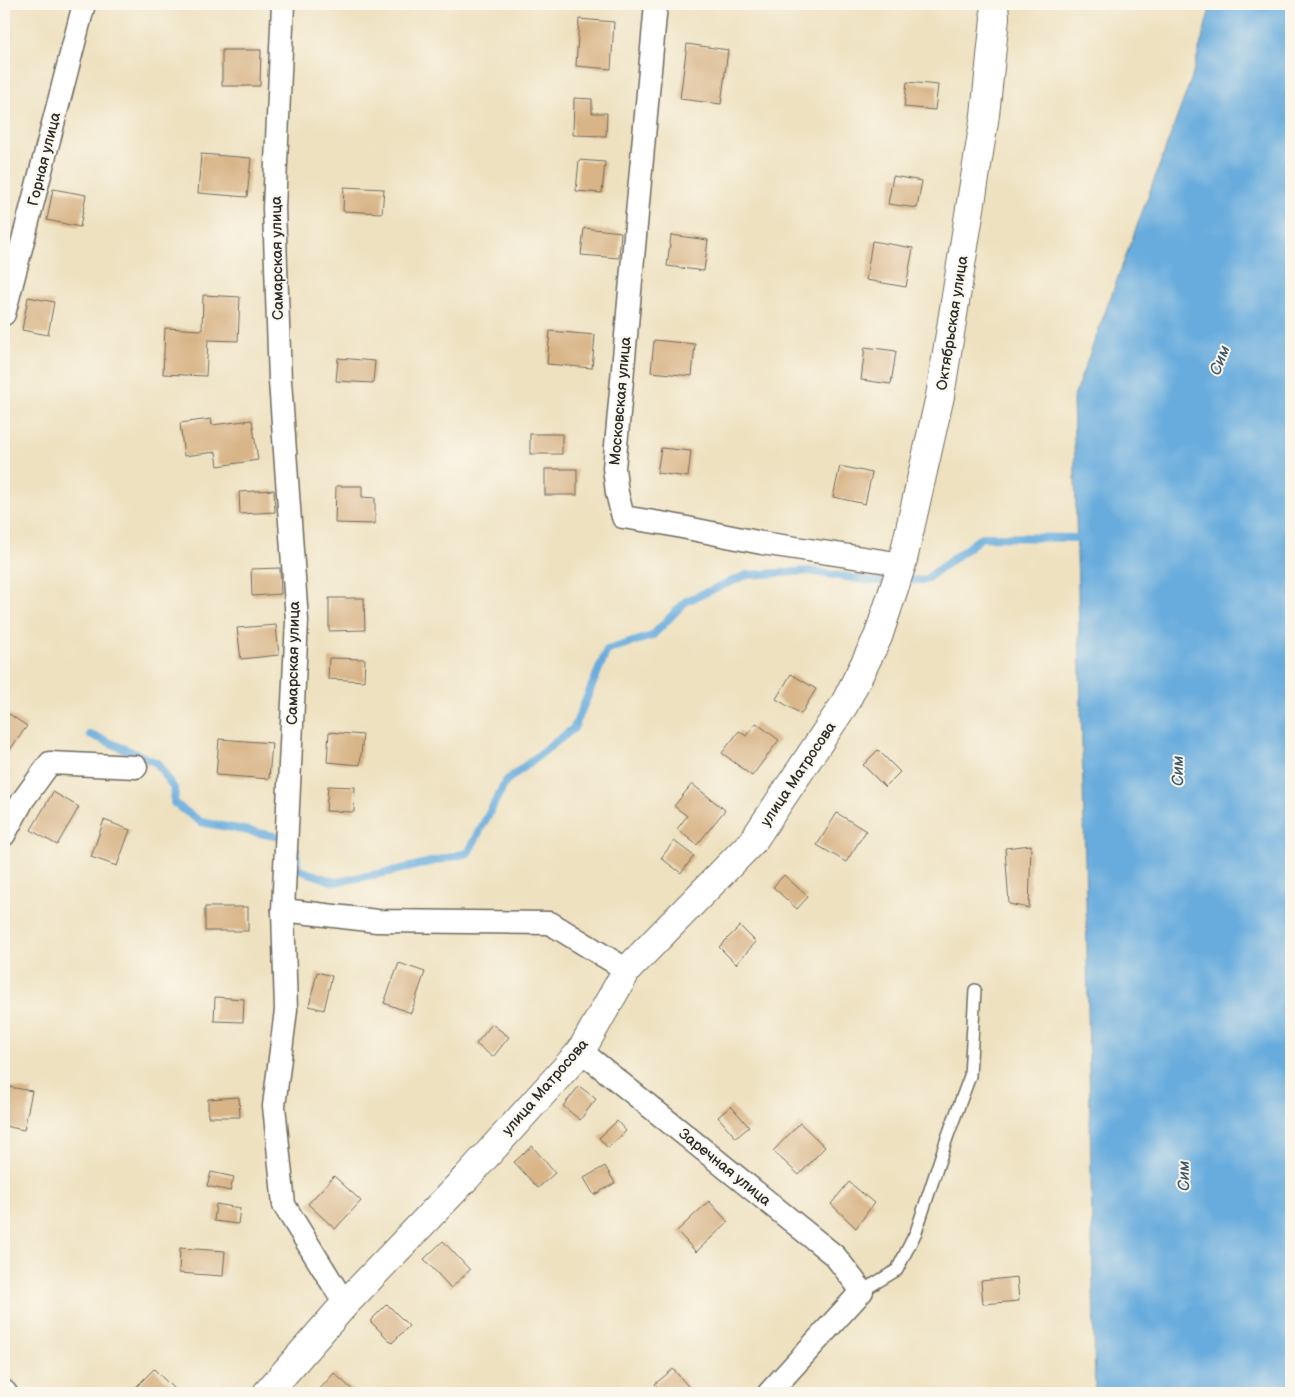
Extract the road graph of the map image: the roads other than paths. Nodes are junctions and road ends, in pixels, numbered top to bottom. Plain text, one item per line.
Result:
1 (84, 4) edge
2 (283, 4) edge
3 (656, 4) edge
4 (994, 4) edge
5 (4, 314) edge
6 (902, 564) junction
7 (878, 637) joint
8 (136, 767) dead end
9 (4, 835) edge
10 (283, 910) junction
11 (627, 970) junction
12 (975, 990) dead end
13 (580, 1051) junction
14 (862, 1291) junction
15 (344, 1304) junction
16 (266, 1393) edge
17 (769, 1393) edge

1 - 5 street, Горная улица
2 - 10 street, Самарская улица
3 - 6 street, Московская улица
4 - 6 main road, Октябрьская улица
6 - 7 main road, Октябрьская улица
7 - 11 main road, улица Матросова
8 - 9 street
10 - 11 street
10 - 15 street, Самарская улица
11 - 13 main road, улица Матросова
12 - 14 lane
13 - 14 street, Заречная улица
13 - 15 main road, улица Матросова
14 - 17 street
15 - 16 main road, улица Матросова

